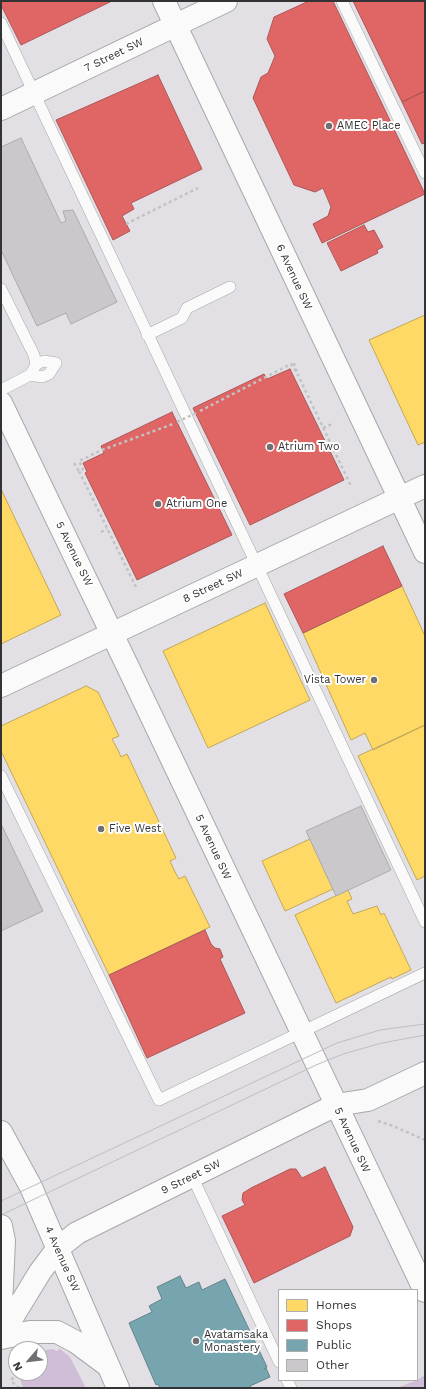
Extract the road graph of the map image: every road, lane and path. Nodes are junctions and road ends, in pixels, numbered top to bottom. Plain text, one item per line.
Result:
1 (164, 1) edge
2 (226, 1) edge
3 (342, 1) edge
4 (1, 23) edge
5 (176, 26) junction
6 (34, 94) junction
7 (1, 109) edge
8 (425, 173) edge
9 (198, 188) dead end
10 (126, 224) dead end
11 (230, 287) dead end
12 (1, 289) edge
13 (147, 335) junction
14 (294, 362) dead end
15 (36, 365) junction
16 (297, 373) junction
17 (30, 375) junction
18 (1, 390) edge
19 (1, 403) edge
20 (332, 424) dead end
21 (323, 428) junction
22 (74, 463) dead end
23 (78, 471) junction
24 (351, 486) dead end
25 (425, 486) edge
26 (399, 499) junction
27 (107, 529) junction
28 (101, 532) dead end
29 (425, 552) edge
30 (258, 566) junction
31 (136, 587) dead end
32 (112, 633) junction
33 (1, 686) edge
34 (1, 776) edge
35 (425, 922) edge
36 (425, 974) edge
37 (300, 1031) junction
38 (425, 1073) edge
39 (336, 1105) junction
40 (378, 1121) dead end
41 (1, 1132) edge
42 (425, 1140) edge
43 (192, 1176) junction
44 (1, 1226) edge
45 (58, 1248) junction
46 (425, 1291) edge
47 (1, 1306) edge
48 (1, 1337) edge
49 (278, 1359) edge
50 (107, 1364) junction
51 (11, 1381) edge
52 (19, 1388) edge
53 (118, 1388) edge

1 - 5 main road, 6 Avenue SW
2 - 5 main road, 7 Street SW
3 - 8 lane
4 - 6 lane
5 - 6 main road, 7 Street SW
5 - 26 main road, 6 Avenue SW
6 - 7 main road, 7 Street SW
6 - 13 lane
9 - 10 path
11 - 13 lane
12 - 15 lane
13 - 30 lane
14 - 16 path
15 - 17 lane
15 - 17 lane
16 - 21 path
16 - 23 path, bridge
17 - 18 lane
19 - 32 main road, 5 Avenue SW
20 - 21 path
21 - 24 path
22 - 23 path
23 - 27 path
25 - 26 main road, 8 Street SW
26 - 29 main road, 6 Avenue SW
26 - 30 main road, 8 Street SW
27 - 28 path
27 - 31 path
30 - 32 main road, 8 Street SW
30 - 35 lane
32 - 33 main road, 8 Street SW
32 - 37 main road, 5 Avenue SW
34 - 37 lane
36 - 37 lane
37 - 39 main road, 5 Avenue SW
38 - 39 main road, 9 Street SW
39 - 43 main road, 9 Street SW
39 - 46 main road, 5 Avenue SW
40 - 42 path
41 - 45 main road, 4 Avenue SW
43 - 45 main road, 9 Street SW
43 - 49 lane
44 - 47 main road
45 - 48 main road, 9 Street SW
45 - 50 main road, 4 Avenue SW
48 - 50 main road
50 - 53 main road, 4 Avenue SW
51 - 52 path

